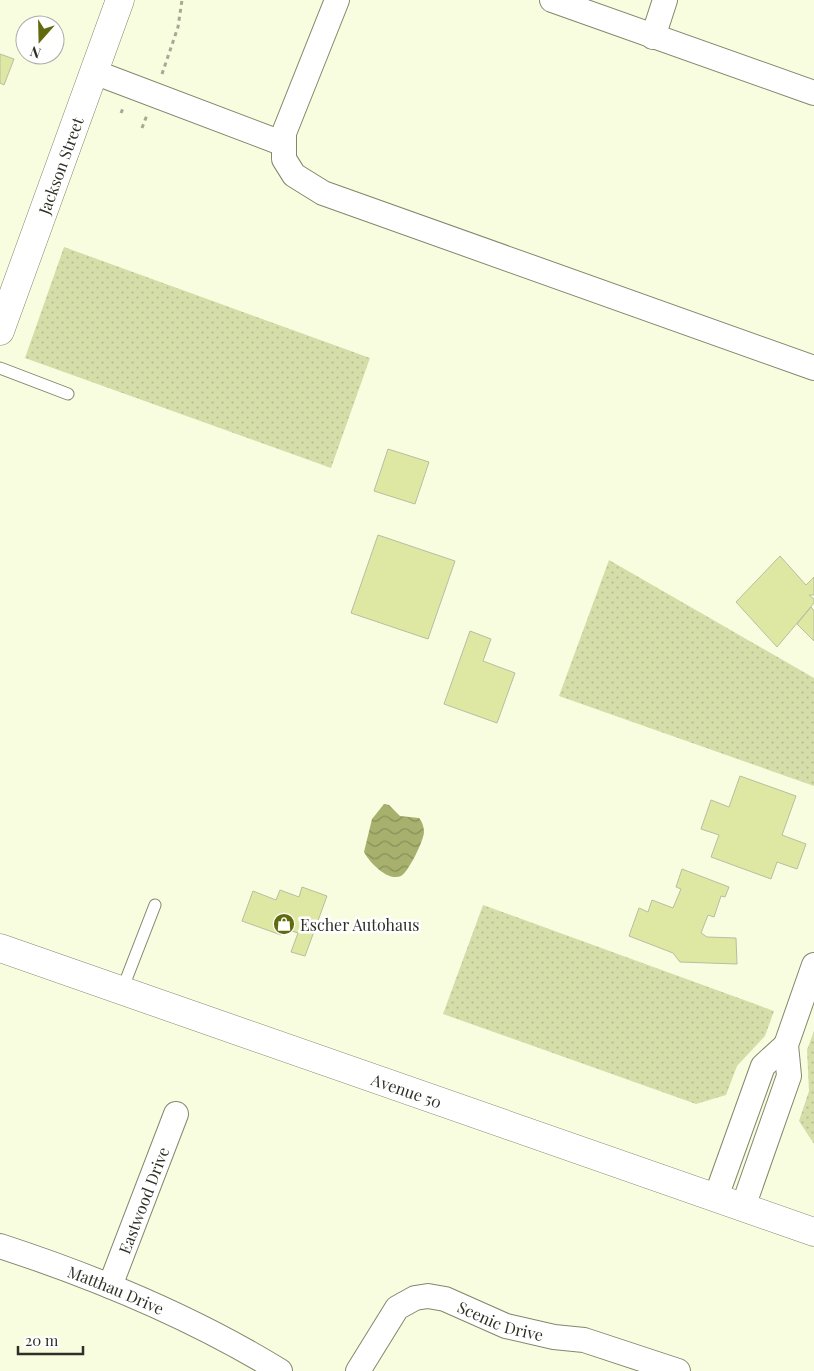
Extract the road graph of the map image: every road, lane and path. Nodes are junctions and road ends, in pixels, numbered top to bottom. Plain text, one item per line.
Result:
1 (120, 0) edge
2 (182, 0) edge
3 (337, 0) edge
4 (552, 0) edge
5 (665, 0) edge
6 (653, 37) junction
7 (94, 72) junction
8 (161, 77) dead end
9 (814, 93) edge
10 (148, 112) dead end
11 (142, 128) dead end
12 (284, 144) junction
13 (0, 331) edge
14 (0, 368) edge
15 (814, 368) edge
16 (68, 394) dead end
17 (155, 906) dead end
18 (0, 948) edge
19 (814, 965) edge
20 (122, 990) junction
21 (766, 1098) junction
22 (176, 1114) dead end
23 (716, 1197) junction
24 (743, 1206) junction
25 (814, 1232) edge
26 (0, 1246) edge
27 (110, 1286) junction
28 (280, 1371) edge
29 (358, 1371) edge
30 (678, 1371) edge

1 - 7 main road, Jackson Street
2 - 8 path
3 - 12 street
4 - 6 street
5 - 6 street
6 - 9 street
7 - 12 street
7 - 13 main road, Jackson Street
10 - 11 path
12 - 15 street
14 - 16 lane
17 - 20 lane
18 - 20 main road, Avenue 50
19 - 21 street
20 - 23 main road, Avenue 50
21 - 23 street
21 - 24 street
22 - 27 street, Eastwood Drive
23 - 24 main road, Avenue 50
24 - 25 main road, Avenue 50
26 - 27 street, Matthau Drive
27 - 28 street, Matthau Drive
29 - 30 street, Scenic Drive

